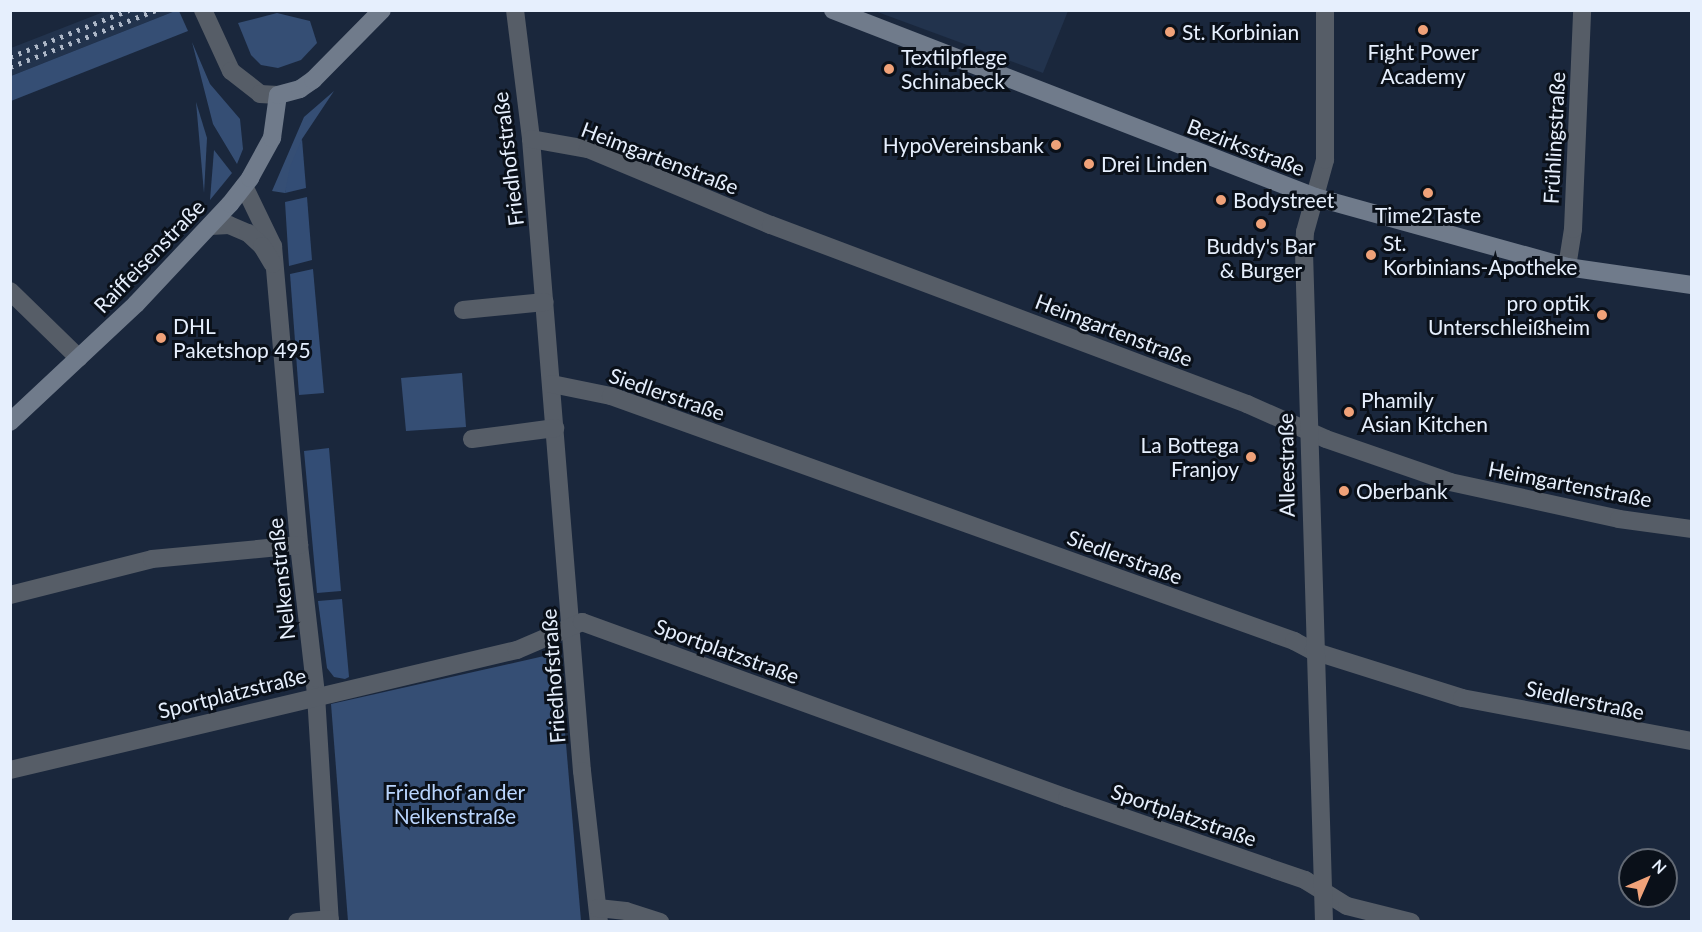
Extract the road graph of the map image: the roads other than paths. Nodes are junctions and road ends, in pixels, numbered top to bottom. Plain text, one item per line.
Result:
1 (203, 10) edge
2 (382, 10) edge
3 (515, 10) edge
4 (832, 10) edge
5 (1325, 10) edge
6 (1582, 10) edge
7 (858, 15) edge
8 (278, 94) junction
9 (531, 139) junction
10 (244, 186) junction
11 (1315, 197) junction
12 (210, 226) junction
13 (1567, 267) junction
14 (275, 268) junction
15 (1692, 285) edge
16 (10, 291) edge
17 (545, 302) junction
18 (463, 310) dead end
19 (79, 358) junction
20 (552, 384) junction
21 (10, 422) edge
22 (555, 428) junction
23 (1308, 430) junction
24 (472, 439) dead end
25 (1692, 529) edge
26 (298, 545) junction
27 (10, 595) edge
28 (573, 628) junction
29 (1313, 651) junction
30 (316, 695) junction
31 (1692, 741) edge
32 (10, 771) edge
33 (1322, 890) junction
34 (598, 915) edge
35 (330, 920) edge
36 (297, 921) edge
37 (660, 921) edge
38 (1323, 921) edge
39 (1412, 921) edge

1 - 8 street
2 - 8 street
3 - 9 street, Friedhofstraße
4 - 7 street, Bezirksstraße
5 - 11 street, Alleestraße
6 - 13 street, Frühlingstraße
7 - 11 street, Bezirksstraße
8 - 10 street, Raiffeisenstraße
9 - 17 street, Friedhofstraße
9 - 23 street, Heimgartenstraße
10 - 12 street, Raiffeisenstraße
10 - 14 street, Nelkenstraße
11 - 13 street, Bezirksstraße
11 - 23 street, Alleestraße
12 - 14 street, Nelkenstraße
12 - 19 street, Raiffeisenstraße
13 - 15 street, Bezirksstraße
14 - 26 street, Nelkenstraße
16 - 19 street
17 - 18 street
17 - 20 street, Friedhofstraße
19 - 21 street, Raiffeisenstraße
20 - 22 street, Friedhofstraße
20 - 29 street, Siedlerstraße
22 - 24 street
22 - 28 street, Friedhofstraße
23 - 25 street, Heimgartenstraße
23 - 29 street, Alleestraße
26 - 27 street
26 - 30 street, Nelkenstraße
28 - 30 street, Sportplatzstraße
28 - 33 street, Sportplatzstraße
28 - 34 street, Friedhofstraße
29 - 31 street, Siedlerstraße
29 - 33 street, Alleestraße
30 - 32 street, Sportplatzstraße
30 - 35 street, Nelkenstraße
33 - 38 street, Alleestraße
33 - 39 street, Sportplatzstraße
34 - 37 street
35 - 36 street

